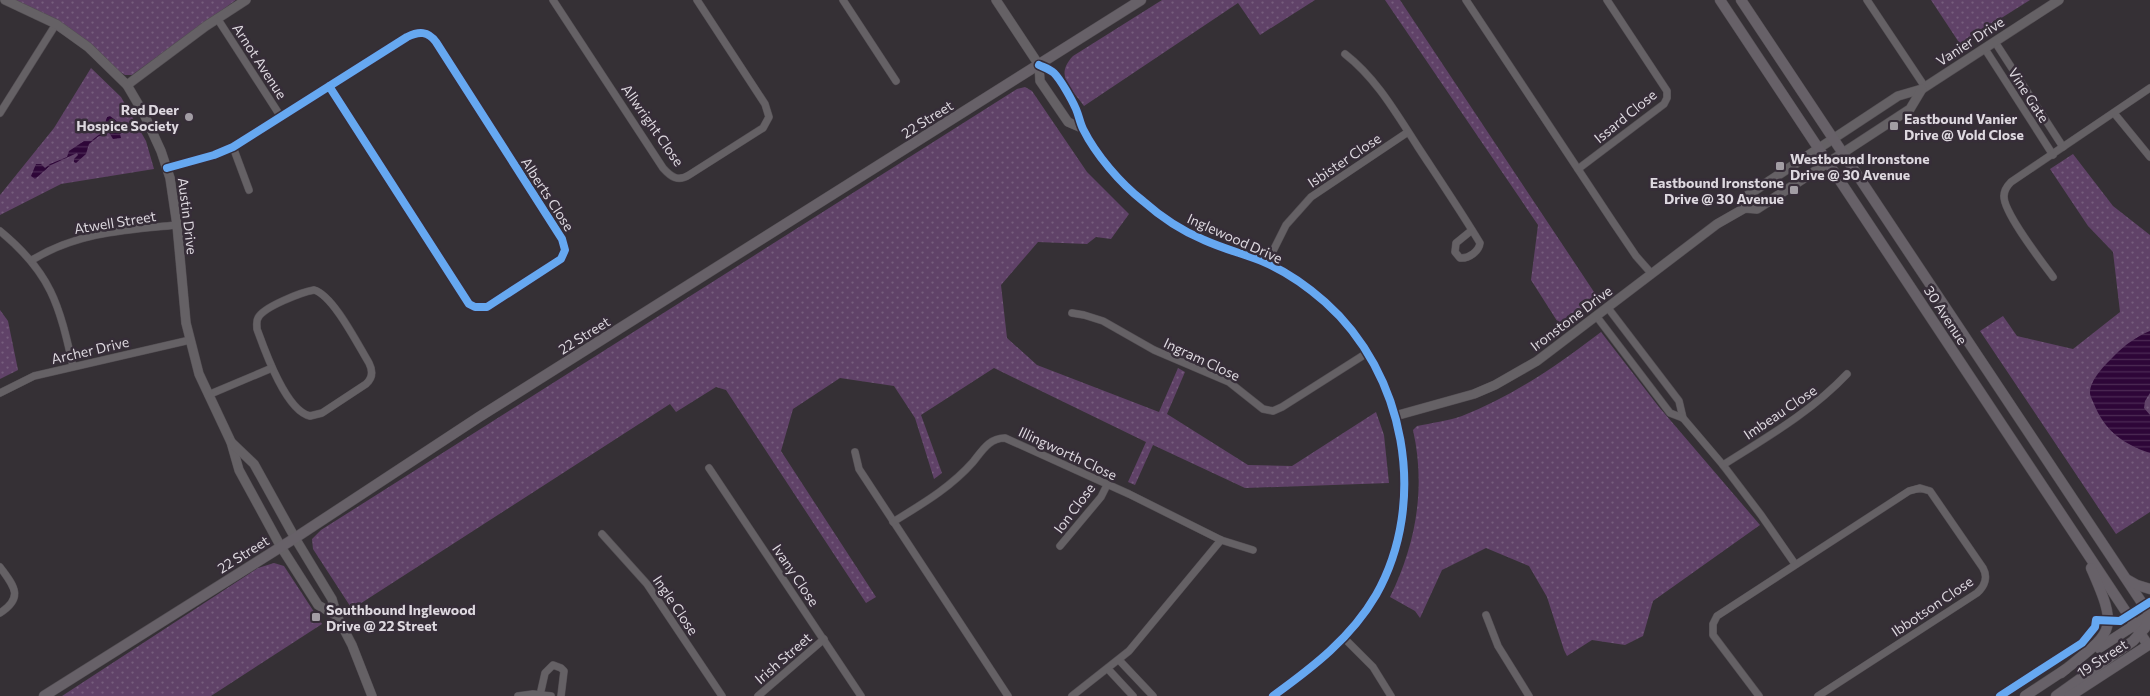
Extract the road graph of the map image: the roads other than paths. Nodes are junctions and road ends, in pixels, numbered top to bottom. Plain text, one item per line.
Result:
1 (6, 0) edge
2 (246, 0) edge
3 (553, 0) edge
4 (697, 0) edge
5 (843, 0) edge
6 (996, 0) edge
7 (1141, 0) edge
8 (1466, 0) edge
9 (1607, 0) edge
10 (1720, 0) edge
11 (1741, 0) edge
12 (1867, 0) edge
13 (2059, 0) edge
14 (217, 18) junction
15 (56, 24) junction
16 (1996, 42) junction
17 (1985, 49) junction
18 (1345, 54) dead end
19 (1039, 65) junction
20 (896, 81) dead end
21 (127, 85) junction
22 (329, 86) junction
23 (1923, 88) junction
24 (2150, 88) edge
25 (2031, 96) junction
26 (2020, 104) junction
27 (0, 113) edge
28 (2114, 113) junction
29 (281, 117) junction
30 (1082, 128) junction
31 (1408, 132) junction
32 (1834, 139) junction
33 (233, 147) junction
34 (1819, 148) junction
35 (2063, 148) junction
36 (1843, 153) junction
37 (2053, 155) junction
38 (2150, 157) edge
39 (1828, 162) junction
40 (167, 168) junction
41 (1578, 169) junction
42 (249, 190) dead end
43 (1745, 208) junction
44 (177, 226) junction
45 (1472, 230) dead end
46 (0, 231) edge
47 (32, 260) junction
48 (1267, 264) junction
49 (1651, 273) junction
50 (2053, 277) dead end
51 (1608, 308) junction
52 (1072, 313) dead end
53 (1598, 317) junction
54 (190, 340) junction
55 (1367, 353) junction
56 (73, 366) junction
57 (272, 368) junction
58 (1847, 374) dead end
59 (0, 393) edge
60 (208, 395) junction
61 (1396, 416) junction
62 (1683, 418) junction
63 (231, 442) junction
64 (855, 452) dead end
65 (1723, 464) junction
66 (708, 468) dead end
67 (1107, 485) junction
68 (893, 522) junction
69 (602, 534) dead end
70 (295, 538) junction
71 (1221, 540) junction
72 (2079, 541) junction
73 (1060, 546) dead end
74 (281, 547) junction
75 (1253, 550) dead end
76 (1795, 564) junction
77 (0, 567) edge
78 (2125, 578) junction
79 (2150, 589) edge
80 (0, 613) edge
81 (1486, 615) dead end
82 (2150, 615) edge
83 (337, 616) junction
84 (2134, 624) junction
85 (2140, 634) junction
86 (1344, 638) junction
87 (824, 639) junction
88 (2149, 645) edge
89 (1120, 660) junction
90 (1108, 669) junction
91 (2061, 673) junction
92 (370, 695) edge
93 (540, 695) junction
94 (44, 696) edge
95 (518, 696) edge
96 (551, 696) edge
97 (561, 696) edge
98 (722, 696) edge
99 (758, 696) edge
100 (861, 696) edge
101 (1008, 696) edge
102 (1072, 696) edge
103 (1134, 696) edge
104 (1153, 696) edge
105 (1273, 696) edge
106 (1391, 696) edge
107 (1529, 696) edge
108 (1759, 696) edge
109 (1818, 696) edge
110 (2025, 696) edge
111 (2056, 696) edge
112 (2070, 696) edge

1 - 15 street, Austin Drive
2 - 14 street
3 - 4 street, Allwright Close
5 - 20 street
6 - 19 street
7 - 19 main road, 22 Street
8 - 41 street
9 - 41 street, Issard Close
10 - 34 main road, 30 Avenue
11 - 32 main road, 30 Avenue
12 - 23 street
13 - 16 street, Vanier Drive
14 - 21 street
14 - 29 street, Arnot Avenue
15 - 21 street, Austin Drive
15 - 27 street
16 - 17 street, Vanier Drive
16 - 25 street, Vine Gate
17 - 23 street, Vanier Drive
17 - 26 street, Vine Gate
18 - 31 street
19 - 30 street, Inglewood Drive
19 - 30 street, Inglewood Drive
19 - 70 main road, 22 Street
21 - 40 street, Austin Drive
22 - 22 street, Alberts Close
22 - 29 street, Alberts Close
23 - 32 street, Vanier Drive
23 - 36 street, Vanier Drive
24 - 28 street
25 - 26 street
25 - 35 street, Vine Gate
26 - 37 street, Vine Gate
28 - 35 street
28 - 38 street
29 - 33 street, Alberts Close
30 - 48 street, Inglewood Drive
31 - 45 street
31 - 48 street, Isbister Close
32 - 34 street, Vanier Drive
32 - 36 main road, 30 Avenue
33 - 40 street, Alberts Close
33 - 42 street
34 - 39 main road, 30 Avenue
34 - 43 street, Ironstone Drive
35 - 37 street
36 - 39 street, Vanier Drive
36 - 78 main road, 30 Avenue
37 - 50 street
39 - 43 street, Ironstone Drive
39 - 72 main road, 30 Avenue
40 - 44 street, Austin Drive
41 - 49 street
43 - 49 street, Ironstone Drive
44 - 47 street, Atwell Street
44 - 54 street, Austin Drive
46 - 47 street
47 - 56 street
48 - 55 street, Inglewood Drive
49 - 51 street, Ironstone Drive
51 - 53 street, Ironstone Drive
51 - 62 street
52 - 55 street, Ingram Close
53 - 61 street, Ironstone Drive
53 - 62 street
54 - 56 street, Archer Drive
54 - 60 street, Austin Drive
55 - 61 street, Inglewood Drive
56 - 59 street, Archer Drive
57 - 57 street
57 - 60 street
58 - 65 street, Imbeau Close
60 - 63 street, Austin Drive
61 - 86 street, Inglewood Drive
62 - 65 street
63 - 70 street, Austin Drive
63 - 74 street, Austin Drive
64 - 68 street
65 - 76 street
66 - 87 street, Ivany Close
67 - 68 street, Illingworth Close
67 - 71 street, Illingworth Close
67 - 73 street, Ion Close
68 - 101 street
69 - 98 street, Ingle Close
70 - 74 main road, 22 Street
70 - 83 street
71 - 75 street, Illingworth Close
71 - 89 street
72 - 84 main road, 30 Avenue
72 - 91 main road
74 - 83 street
74 - 94 main road, 22 Street
76 - 108 street, Ibbotson Close
76 - 109 street, Ibbotson Close
77 - 80 street
78 - 79 main road
78 - 82 main road, 30 Avenue
81 - 107 street
82 - 84 main road, 19 Street
82 - 85 main road
83 - 92 street
84 - 85 main road, 30 Avenue
84 - 91 main road, 19 Street
85 - 88 main road, 30 Avenue
85 - 111 main road
86 - 105 street, Inglewood Drive
86 - 106 street
87 - 99 street, Irish Street
87 - 100 street, Ivany Close
88 - 112 main road, 19 Street
89 - 90 street
89 - 104 street
90 - 102 street
90 - 103 street
91 - 110 main road, 19 Street
93 - 95 street
93 - 96 street
93 - 97 street

